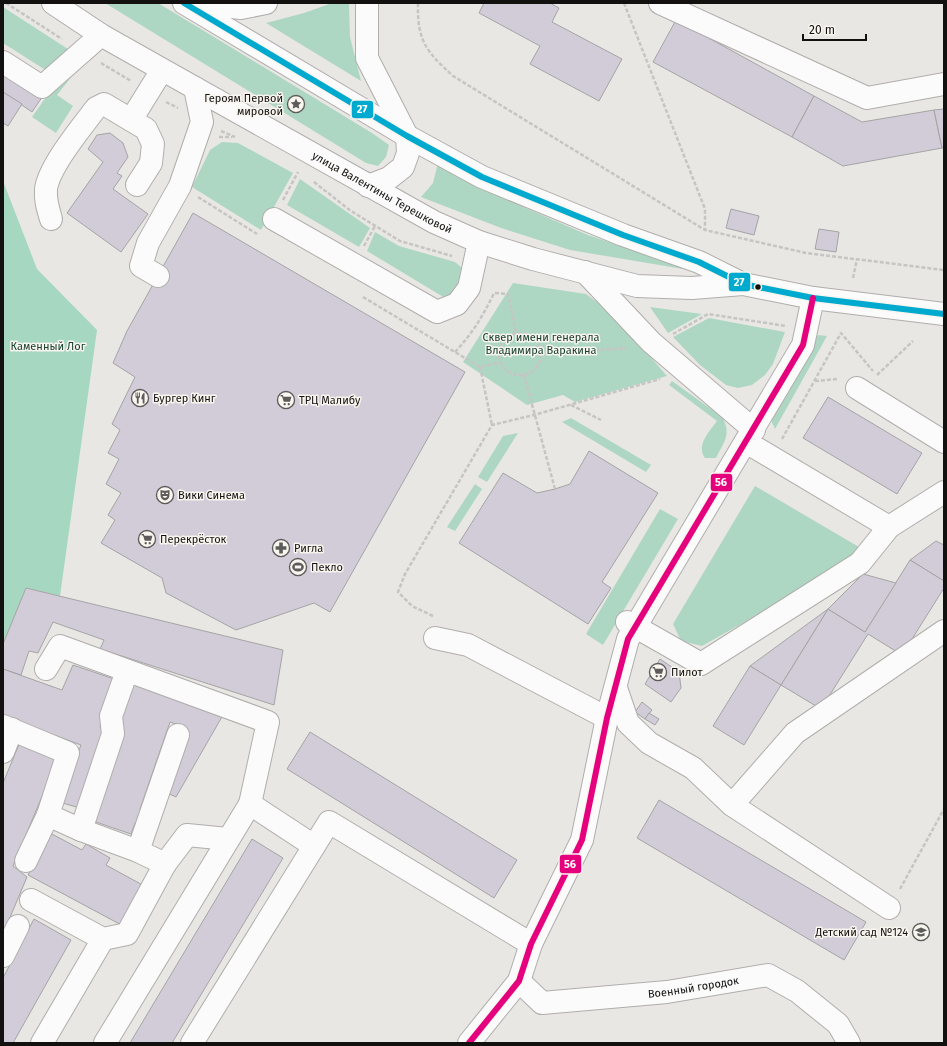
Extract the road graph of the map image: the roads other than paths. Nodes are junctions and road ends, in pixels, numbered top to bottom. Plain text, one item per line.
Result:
1 (53, 3) edge
2 (184, 3) edge
3 (200, 3) edge
4 (266, 3) edge
5 (367, 3) edge
6 (660, 3) edge
7 (101, 35) junction
8 (3, 62) edge
9 (162, 70) junction
10 (944, 84) edge
11 (194, 88) junction
12 (131, 120) junction
13 (407, 136) junction
14 (137, 185) dead end
15 (368, 186) junction
16 (51, 219) dead end
17 (268, 228) road end
18 (479, 242) junction
19 (585, 272) junction
20 (158, 276) dead end
21 (743, 284) junction
22 (813, 298) junction
23 (944, 314) edge
24 (780, 385) junction
25 (857, 388) dead end
26 (722, 403) junction
27 (750, 436) junction
28 (944, 442) edge
29 (944, 492) edge
30 (889, 527) junction
31 (631, 625) junction
32 (436, 628) road end
33 (944, 631) edge
34 (46, 669) dead end
35 (128, 671) junction
36 (616, 688) junction
37 (607, 718) junction
38 (7, 728) edge
39 (178, 735) dead end
40 (3, 752) edge
41 (250, 804) junction
42 (732, 805) junction
43 (48, 815) junction
44 (81, 830) junction
45 (228, 840) junction
46 (314, 846) junction
47 (138, 851) junction
48 (26, 861) dead end
49 (165, 864) junction
50 (31, 900) dead end
51 (889, 908) road end
52 (18, 926) dead end
53 (103, 939) junction
54 (531, 944) junction
55 (3, 956) edge
56 (519, 981) junction
57 (42, 1043) edge
58 (105, 1043) edge
59 (192, 1043) edge
60 (469, 1043) edge
61 (849, 1043) edge

1 - 7 main road, улица Валентины Терешковой
2 - 13 main road, улица Валентины Терешковой
3 - 4 main road
5 - 13 main road
6 - 10 main road
7 - 8 main road
7 - 9 main road, улица Валентины Терешковой
9 - 11 main road, улица Валентины Терешковой
9 - 12 main road
11 - 15 main road, улица Валентины Терешковой
11 - 20 main road
12 - 14 main road
12 - 16 main road
13 - 15 main road
13 - 21 main road, улица Валентины Терешковой
15 - 18 main road, улица Валентины Терешковой
17 - 18 main road
18 - 19 main road, улица Валентины Терешковой
19 - 21 main road, улица Валентины Терешковой
19 - 26 main road
21 - 22 main road, улица Валентины Терешковой
22 - 23 main road, улица Валентины Терешковой
22 - 24 main road
24 - 26 main road
24 - 27 main road
25 - 28 main road
26 - 27 main road
27 - 30 main road
27 - 31 main road
29 - 30 main road
30 - 31 main road
31 - 36 main road
32 - 37 main road
33 - 42 main road
34 - 35 main road
35 - 41 main road
35 - 44 main road
36 - 37 main road
36 - 42 main road
37 - 54 main road
38 - 40 main road
38 - 43 main road
39 - 47 main road
41 - 45 main road
41 - 46 main road
42 - 51 main road
43 - 44 main road
43 - 48 main road
44 - 47 main road
45 - 49 main road
45 - 58 main road
46 - 54 main road
46 - 59 main road
47 - 49 main road
49 - 53 main road
50 - 53 main road
52 - 55 main road
53 - 57 main road
54 - 56 main road
56 - 60 main road
56 - 61 main road, Военный городок

